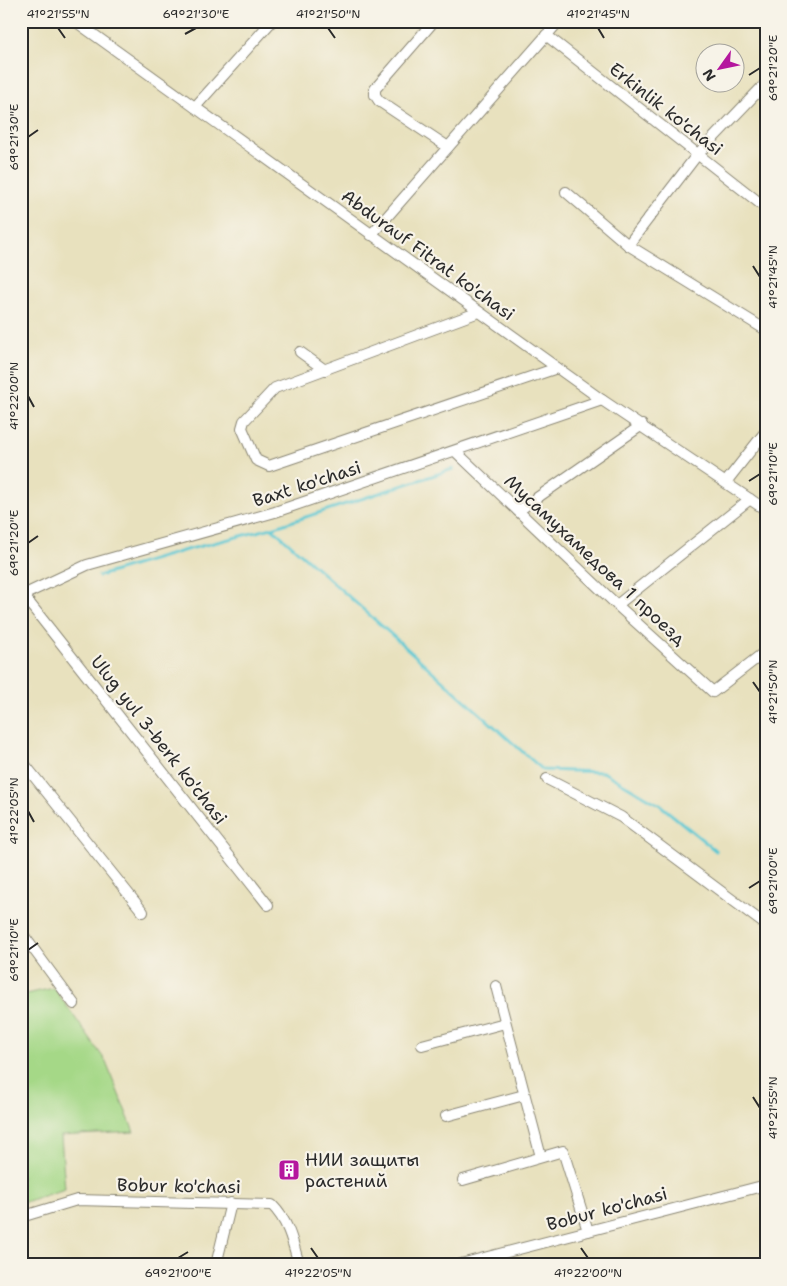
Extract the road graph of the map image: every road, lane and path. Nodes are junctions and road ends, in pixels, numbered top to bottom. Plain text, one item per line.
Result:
1 (75, 21) edge
2 (272, 21) edge
3 (434, 21) edge
4 (559, 21) edge
5 (546, 35) junction
6 (766, 83) edge
7 (195, 107) junction
8 (448, 147) junction
9 (697, 155) junction
10 (566, 192) dead end
11 (766, 208) edge
12 (371, 235) junction
13 (628, 245) junction
14 (479, 312) junction
15 (766, 330) edge
16 (300, 352) dead end
17 (557, 368) junction
18 (325, 370) junction
19 (602, 400) junction
20 (642, 426) junction
21 (766, 431) edge
22 (455, 452) junction
23 (726, 482) junction
24 (750, 499) junction
25 (766, 510) edge
26 (518, 511) junction
27 (22, 596) edge
28 (617, 605) junction
29 (766, 650) edge
30 (21, 760) edge
31 (547, 779) dead end
32 (268, 905) dead end
33 (143, 912) dead end
34 (766, 925) edge
35 (21, 932) edge
36 (496, 986) dead end
37 (74, 1004) dead end
38 (506, 1023) junction
39 (422, 1045) dead end
40 (524, 1094) junction
41 (446, 1116) dead end
42 (540, 1157) junction
43 (463, 1180) dead end
44 (766, 1184) edge
45 (231, 1203) junction
46 (21, 1217) edge
47 (588, 1231) junction
48 (216, 1265) edge
49 (299, 1265) edge
50 (457, 1265) edge

1 - 7 street, Abdurauf Fitrat ko'chasi
2 - 7 street
3 - 8 street
4 - 5 street
5 - 8 street
5 - 9 street, Erkinlik ko'chasi
6 - 9 street
7 - 12 street, Abdurauf Fitrat ko'chasi
8 - 12 street
9 - 11 street, Erkinlik ko'chasi
9 - 13 street
10 - 13 street
12 - 14 street, Abdurauf Fitrat ko'chasi
13 - 15 street
14 - 17 street, Abdurauf Fitrat ko'chasi
14 - 18 street
16 - 18 street
17 - 18 street
17 - 19 street, Abdurauf Fitrat ko'chasi
19 - 20 street, Abdurauf Fitrat ko'chasi
19 - 22 street, Baxt ko'chasi
20 - 23 street, Abdurauf Fitrat ko'chasi
20 - 26 street
21 - 23 street
22 - 26 street, Мусамухамедова 1 проезд
22 - 27 street, Baxt ko'chasi
23 - 24 street, Abdurauf Fitrat ko'chasi
24 - 25 street, Abdurauf Fitrat ko'chasi
24 - 28 street
26 - 28 street, Мусамухамедова 1 проезд
27 - 32 street, Ulug yul 3-berk ko'chasi
28 - 29 street, Мусамухамедова 1 проезд
30 - 33 street
31 - 34 street
35 - 37 street
36 - 38 street
38 - 39 street
38 - 40 street
40 - 41 street
40 - 42 street
42 - 43 street
42 - 47 street
44 - 47 street, Bobur ko'chasi
45 - 46 street, Bobur ko'chasi
45 - 48 street
45 - 49 street, Bobur ko'chasi
47 - 50 street, Bobur ko'chasi

